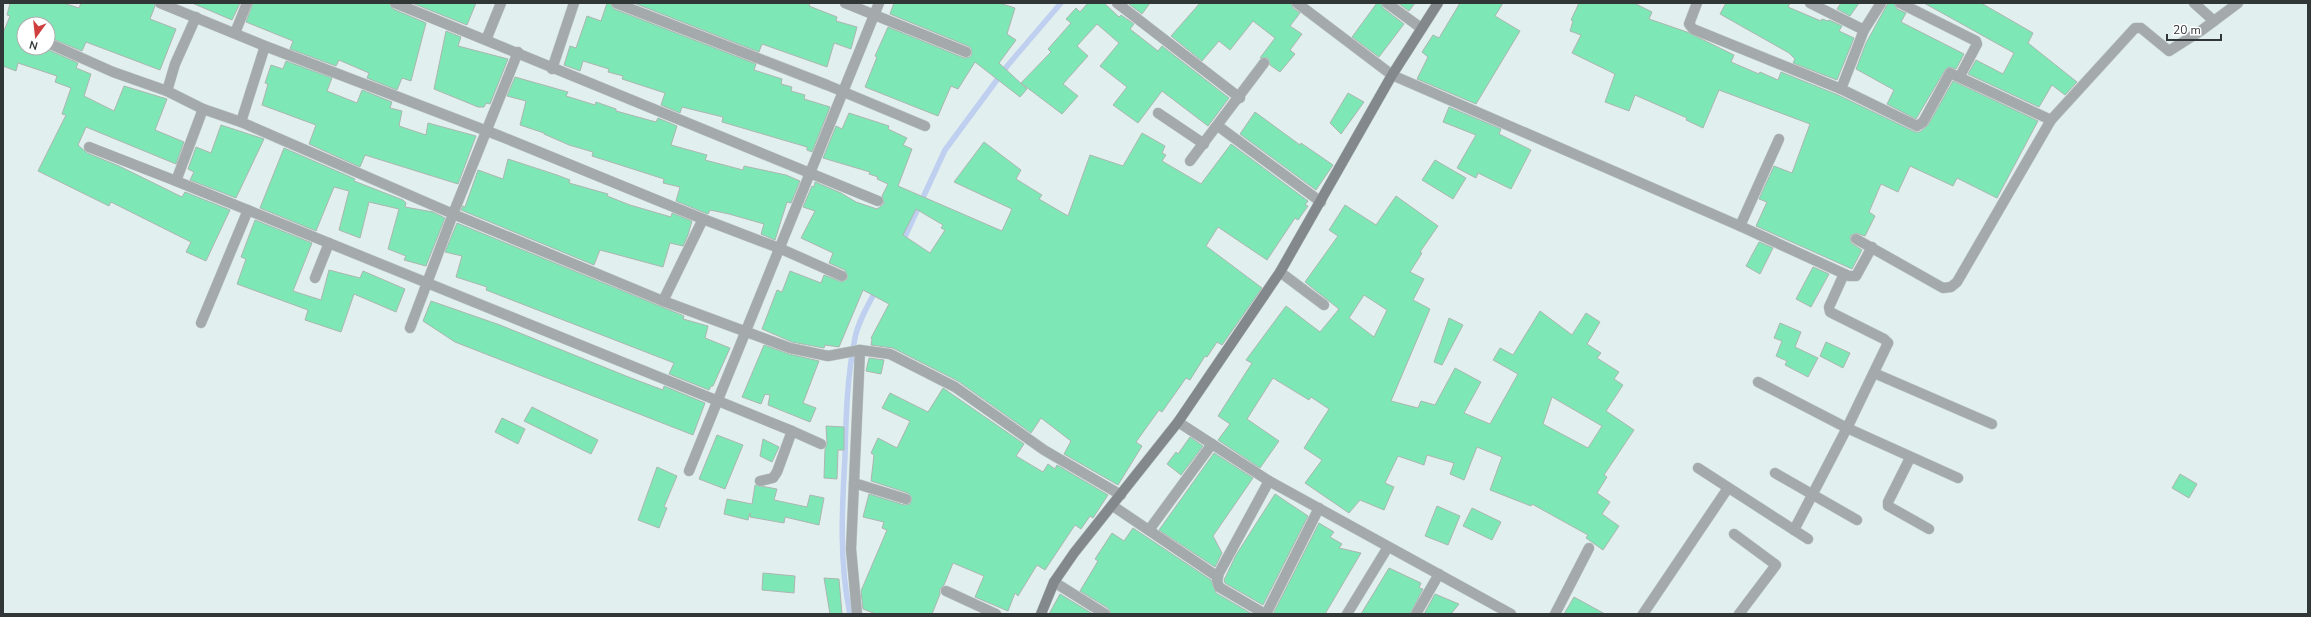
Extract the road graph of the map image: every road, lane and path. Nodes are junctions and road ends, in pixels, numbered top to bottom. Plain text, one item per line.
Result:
1 (160, 3) edge
2 (247, 3) edge
3 (395, 3) edge
4 (501, 3) edge
5 (574, 3) edge
6 (616, 3) edge
7 (845, 3) edge
8 (879, 3) edge
9 (1117, 3) edge
10 (1298, 3) edge
11 (1387, 3) edge
12 (1438, 3) edge
13 (1697, 3) edge
14 (1810, 3) edge
15 (1881, 3) edge
16 (1900, 3) edge
17 (2194, 3) edge
18 (2238, 3) edge
19 (874, 14) junction
20 (196, 17) junction
21 (2214, 21) junction
22 (1421, 28) junction
23 (1864, 30) junction
24 (234, 32) junction
25 (486, 40) junction
26 (265, 46) junction
27 (56, 47) edge
28 (518, 52) junction
29 (966, 52) dead end
30 (1264, 63) dead end
31 (552, 69) junction
32 (1392, 75) junction
33 (1960, 76) junction
34 (1841, 90) junction
35 (167, 91) junction
36 (843, 92) junction
37 (1240, 98) junction
38 (203, 109) junction
39 (1158, 113) dead end
40 (2050, 120) junction
41 (241, 122) junction
42 (925, 126) dead end
43 (1218, 126) junction
44 (486, 130) junction
45 (1779, 139) dead end
46 (1204, 144) junction
47 (89, 147) dead end
48 (1190, 161) dead end
49 (810, 172) junction
50 (176, 181) junction
51 (878, 201) dead end
52 (1320, 202) junction
53 (248, 210) junction
54 (453, 214) junction
55 (703, 219) junction
56 (1740, 226) junction
57 (1856, 239) dead end
58 (329, 243) junction
59 (1872, 247) junction
60 (779, 248) junction
61 (1280, 272) junction
62 (1844, 274) junction
63 (842, 276) dead end
64 (315, 278) dead end
65 (428, 283) junction
66 (663, 301) junction
67 (1324, 305) dead end
68 (201, 323) dead end
69 (410, 328) dead end
70 (744, 331) junction
71 (857, 351) junction
72 (1874, 373) junction
73 (1758, 382) dead end
74 (717, 401) junction
75 (1178, 422) junction
76 (1992, 424) dead end
77 (1847, 428) junction
78 (792, 431) junction
79 (821, 444) dead end
80 (1212, 444) junction
81 (1910, 458) junction
82 (1698, 468) dead end
83 (689, 471) dead end
84 (1775, 473) dead end
85 (1958, 478) dead end
86 (760, 481) dead end
87 (1269, 481) junction
88 (854, 483) junction
89 (1728, 488) junction
90 (1121, 495) junction
91 (1813, 495) junction
92 (906, 500) dead end
93 (1113, 506) junction
94 (1319, 508) junction
95 (1857, 520) dead end
96 (1929, 529) dead end
97 (1149, 530) junction
98 (1794, 530) junction
99 (1734, 534) dead end
100 (1808, 539) dead end
101 (1388, 547) junction
102 (1589, 548) dead end
103 (1438, 574) junction
104 (1218, 577) junction
105 (1054, 582) junction
106 (946, 590) dead end
107 (1494, 610) edge
108 (857, 614) edge
109 (996, 614) edge
110 (1041, 614) edge
111 (1105, 614) edge
112 (1266, 614) edge
113 (1347, 614) edge
114 (1416, 614) edge
115 (1510, 614) edge
116 (1554, 614) edge
117 (1643, 614) edge
118 (1740, 614) edge

1 - 20 street
2 - 24 street
3 - 25 street
4 - 25 street
5 - 31 street
6 - 36 street
7 - 19 street
8 - 19 street
9 - 37 street
10 - 32 street
11 - 22 street
12 - 22 street
13 - 34 street
14 - 23 street
15 - 23 street
16 - 33 street
17 - 21 street
18 - 21 street
19 - 29 street
19 - 36 street
20 - 24 street
20 - 35 street
21 - 40 street
22 - 32 street
23 - 34 street
24 - 26 street
25 - 28 street
26 - 41 street
26 - 44 street
27 - 35 street
28 - 31 street
28 - 44 street
30 - 37 street
31 - 49 street
32 - 52 street
32 - 56 street
33 - 34 street
33 - 40 street
35 - 38 street
36 - 42 street
36 - 49 street
37 - 43 street
38 - 41 street
38 - 50 street
39 - 46 street
40 - 59 street
41 - 54 street
43 - 46 street
43 - 52 street
44 - 54 street
44 - 55 street
45 - 56 street
46 - 48 street
47 - 50 street
49 - 51 street
49 - 60 street
50 - 53 street
52 - 61 street
53 - 58 street
53 - 68 street
54 - 65 street
54 - 66 street
55 - 60 street
55 - 66 street
56 - 62 street
57 - 59 street
58 - 64 street
58 - 65 street
59 - 62 street
60 - 63 street
60 - 70 street
61 - 67 street
61 - 75 street
62 - 72 street
65 - 69 street
65 - 74 street
66 - 70 street
70 - 71 street
70 - 74 street
71 - 88 street
71 - 90 street
72 - 76 street
72 - 77 street
73 - 77 street
74 - 78 street
74 - 83 street
75 - 80 street
75 - 90 street
77 - 81 street
77 - 91 street
78 - 79 street
78 - 86 street
80 - 87 street
80 - 97 street
81 - 85 street
81 - 96 street
82 - 89 street
84 - 91 street
87 - 94 street
87 - 104 street
88 - 92 street
88 - 108 street
89 - 98 street
89 - 117 street
90 - 93 street
91 - 95 street
91 - 98 street
93 - 97 street
93 - 105 street
94 - 101 street
94 - 112 street
97 - 104 street
98 - 100 street
99 - 118 street
101 - 103 street
101 - 113 street
102 - 116 street
103 - 107 street
103 - 114 street
104 - 112 street
105 - 110 street
105 - 111 street
106 - 109 street
107 - 115 street

